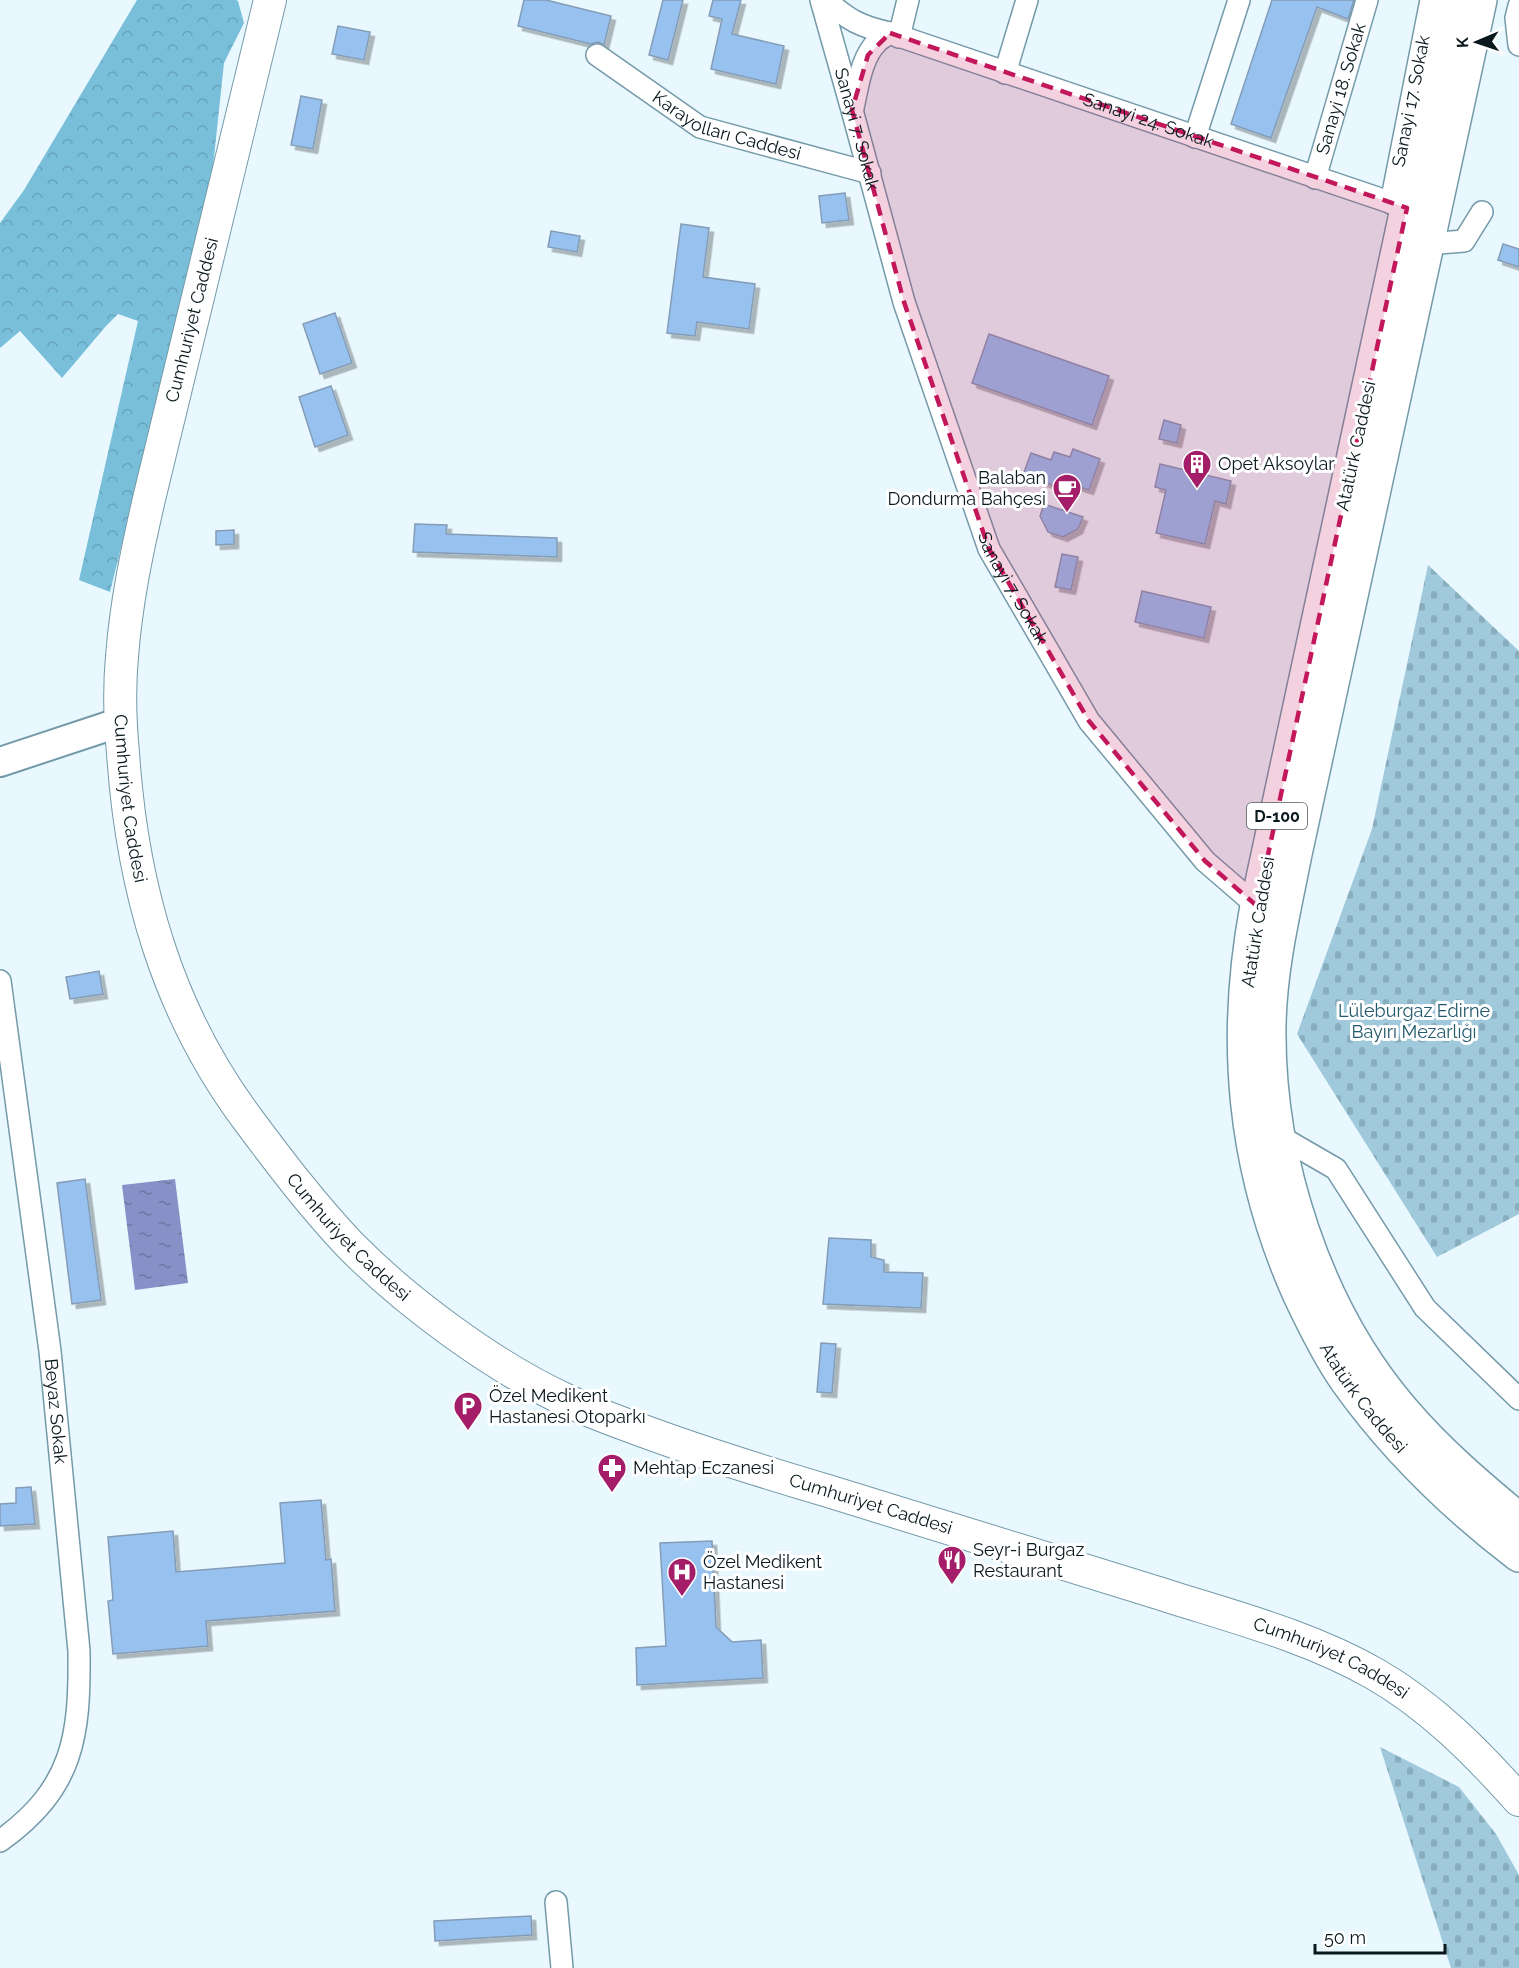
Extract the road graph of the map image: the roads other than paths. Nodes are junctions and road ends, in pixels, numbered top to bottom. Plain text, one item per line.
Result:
1 (270, 0) edge
2 (821, 0) edge
3 (826, 0) edge
4 (908, 0) edge
5 (1027, 0) edge
6 (1239, 0) edge
7 (1368, 0) edge
8 (1431, 0) edge
9 (1452, 0) edge
10 (1480, 0) edge
11 (1519, 6) edge
12 (895, 35) junction
13 (1519, 45) edge
14 (597, 55) dead end
15 (1005, 73) junction
16 (852, 110) junction
17 (1195, 137) junction
18 (870, 173) junction
19 (1315, 178) junction
20 (1399, 205) junction
21 (1482, 212) dead end
22 (1426, 244) junction
23 (121, 722) junction
24 (0, 762) edge
25 (1257, 906) junction
26 (0, 981) edge
27 (1279, 1136) junction
28 (1519, 1399) edge
29 (1519, 1520) edge
30 (1519, 1555) edge
31 (1519, 1800) edge
32 (0, 1841) edge
33 (556, 1902) dead end
34 (562, 1968) edge

1 - 23 main road, Cumhuriyet Caddesi
2 - 16 street, Sanayi 7. Sokak
3 - 12 street, Sanayi 24. Sokak
4 - 12 street
5 - 15 street
6 - 17 street
7 - 19 street, Sanayi 18. Sokak
8 - 20 street, Sanayi 17. Sokak
9 - 20 highway, Atatürk Caddesi / D-100
10 - 22 highway, Atatürk Caddesi / D-100
11 - 13 street
12 - 15 street, Sanayi 24. Sokak
12 - 16 street
14 - 18 street, Karayolları Caddesi
15 - 17 street, Sanayi 24. Sokak
16 - 18 street, Sanayi 7. Sokak
17 - 19 street, Sanayi 24. Sokak
18 - 25 street, Sanayi 7. Sokak
19 - 20 street, Sanayi 24. Sokak
20 - 25 highway, Atatürk Caddesi / D-100
21 - 22 street
22 - 27 highway, Atatürk Caddesi / D-100
23 - 24 street
23 - 31 main road, Cumhuriyet Caddesi
25 - 30 highway, Atatürk Caddesi / D-100
26 - 32 street, Beyaz Sokak
27 - 28 street
27 - 29 highway, Atatürk Caddesi / D-100
33 - 34 street

